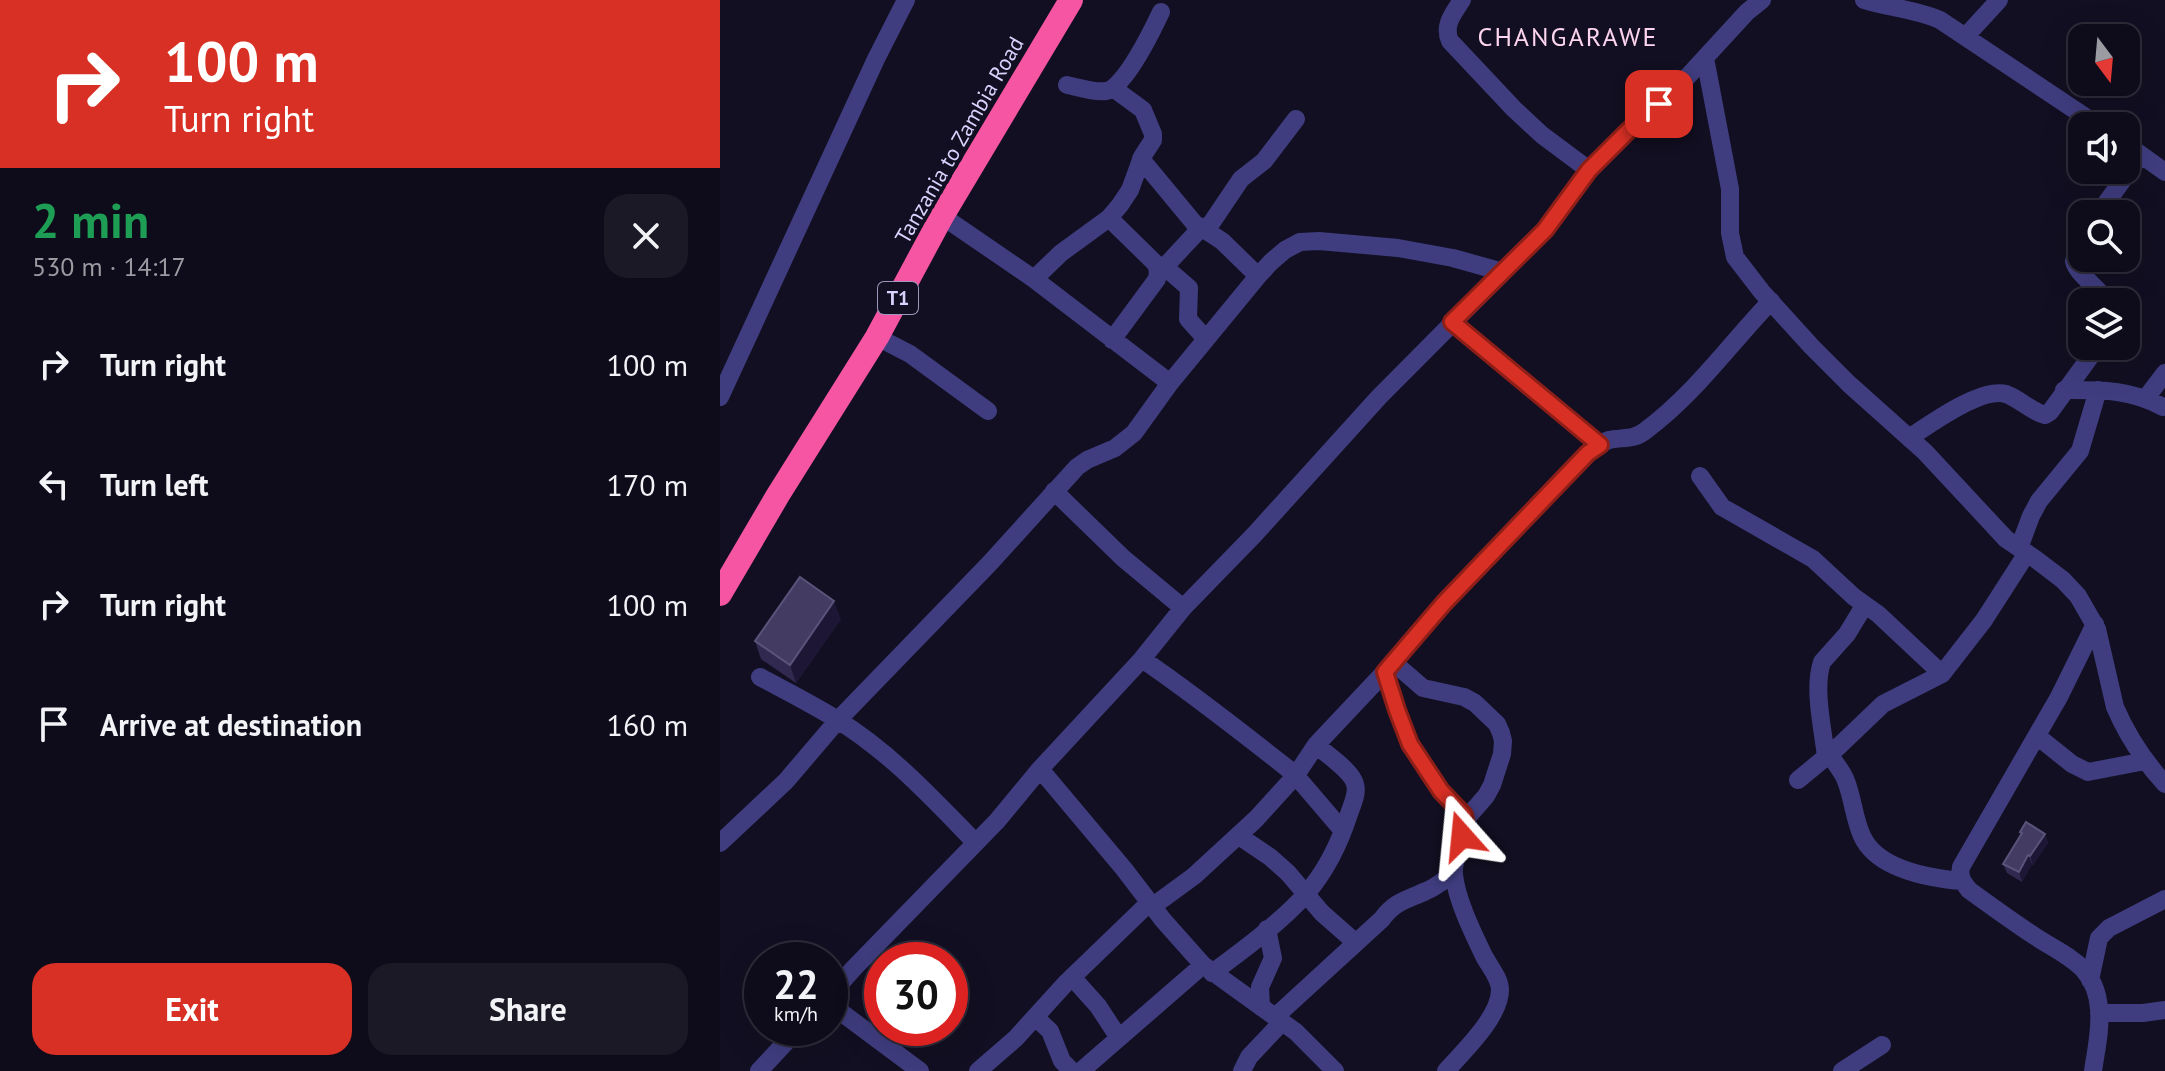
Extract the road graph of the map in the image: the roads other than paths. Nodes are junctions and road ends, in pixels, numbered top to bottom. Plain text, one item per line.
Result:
1 (906, 0) edge
2 (1071, 0) edge
3 (1462, 0) edge
4 (1864, 0) edge
5 (1999, 0) edge
6 (1750, 4) edge
7 (1161, 12) dead end
8 (1966, 36) junction
9 (1705, 58) junction
10 (1067, 85) dead end
11 (1113, 88) junction
12 (2078, 112) edge
13 (1296, 119) dead end
14 (2140, 155) edge
15 (1141, 159) junction
16 (1589, 170) junction
17 (2165, 172) edge
18 (942, 216) junction
19 (1109, 218) junction
20 (1205, 228) junction
21 (1162, 271) junction
22 (1503, 272) junction
23 (2081, 272) edge
24 (1258, 276) junction
25 (1034, 279) junction
26 (2098, 288) edge
27 (1771, 301) junction
28 (1452, 322) junction
29 (877, 337) junction
30 (1206, 339) junction
31 (1112, 340) junction
32 (2087, 360) edge
33 (2165, 373) edge
34 (1170, 383) junction
35 (2064, 390) junction
36 (2098, 390) junction
37 (720, 397) edge
38 (2155, 403) edge
39 (988, 411) dead end
40 (1909, 438) junction
41 (1600, 445) junction
42 (1700, 476) dead end
43 (1054, 491) junction
44 (2023, 550) junction
45 (720, 594) edge
46 (1864, 606) junction
47 (1183, 608) junction
48 (2095, 624) junction
49 (1142, 659) junction
50 (1389, 667) junction
51 (1942, 674) junction
52 (760, 677) dead end
53 (838, 720) junction
54 (1824, 730) junction
55 (1854, 732) junction
56 (2037, 736) junction
57 (1316, 745) junction
58 (1828, 756) junction
59 (2145, 761) junction
60 (1040, 769) junction
61 (1295, 776) junction
62 (1798, 780) dead end
63 (2165, 784) edge
64 (1465, 820) junction
65 (1343, 831) junction
66 (1239, 836) junction
67 (975, 842) junction
68 (720, 843) edge
69 (1454, 873) junction
70 (1961, 881) junction
71 (1306, 894) junction
72 (2165, 899) edge
73 (1151, 904) junction
74 (1267, 929) junction
75 (1355, 942) junction
76 (1207, 969) junction
77 (848, 975) edge
78 (1072, 977) junction
79 (2090, 980) junction
80 (2165, 1010) edge
81 (2099, 1013) junction
82 (1272, 1015) junction
83 (848, 1017) edge
84 (1036, 1018) junction
85 (1119, 1038) junction
86 (1882, 1045) dead end
87 (782, 1046) edge
88 (759, 1071) edge
89 (920, 1071) edge
90 (978, 1071) edge
91 (1072, 1071) edge
92 (1081, 1071) edge
93 (1242, 1071) edge
94 (1335, 1071) edge
95 (1446, 1071) edge
96 (1842, 1071) edge
97 (2093, 1071) edge

1 - 37 street
2 - 18 highway, Tanzania to Zambia Road / T1
3 - 16 street
4 - 8 street
5 - 8 street
6 - 9 street
7 - 11 street
8 - 12 street
9 - 16 street
9 - 27 street
10 - 11 street
11 - 15 street
13 - 20 street
14 - 17 street
15 - 19 street
15 - 20 street
16 - 22 street
18 - 25 street
18 - 29 highway, Tanzania to Zambia Road / T1
19 - 21 street
19 - 25 street
20 - 21 street
20 - 24 street
21 - 30 street
21 - 31 street
22 - 24 street
22 - 28 street
23 - 26 street
24 - 30 street
25 - 31 street
27 - 40 street
27 - 41 street
28 - 41 street
28 - 47 street
29 - 39 street
29 - 45 highway, Tanzania to Zambia Road / T1
30 - 34 street
31 - 34 street
32 - 35 street
33 - 38 street
34 - 43 street
35 - 36 street
35 - 40 street
36 - 38 street
36 - 44 street
40 - 44 street
41 - 50 street
42 - 46 street
43 - 47 street
43 - 53 street
44 - 48 street
44 - 51 street
46 - 51 street
46 - 54 street
47 - 49 street
48 - 56 street
48 - 59 street
49 - 60 street
49 - 61 street
50 - 57 street
50 - 64 street
50 - 64 street
51 - 55 street
52 - 53 street
53 - 67 street
53 - 68 street
54 - 55 street
54 - 58 street
55 - 58 street
56 - 59 street
56 - 70 street
57 - 61 street
57 - 65 street
58 - 62 street
58 - 70 street
59 - 63 street
60 - 67 street
60 - 73 street
61 - 65 street
61 - 66 street
64 - 69 street
65 - 71 street
66 - 71 street
66 - 73 street
67 - 77 street
69 - 75 street
69 - 95 street
70 - 79 street
71 - 74 street
71 - 75 street
72 - 79 street
73 - 76 street
73 - 78 street
74 - 76 street
74 - 82 street
75 - 82 street
76 - 82 street
76 - 85 street
78 - 84 street
78 - 85 street
79 - 81 street
80 - 81 street
81 - 97 street
82 - 93 street
82 - 94 street
83 - 89 street
84 - 90 street
84 - 91 street
85 - 92 street
86 - 96 street
87 - 88 street

